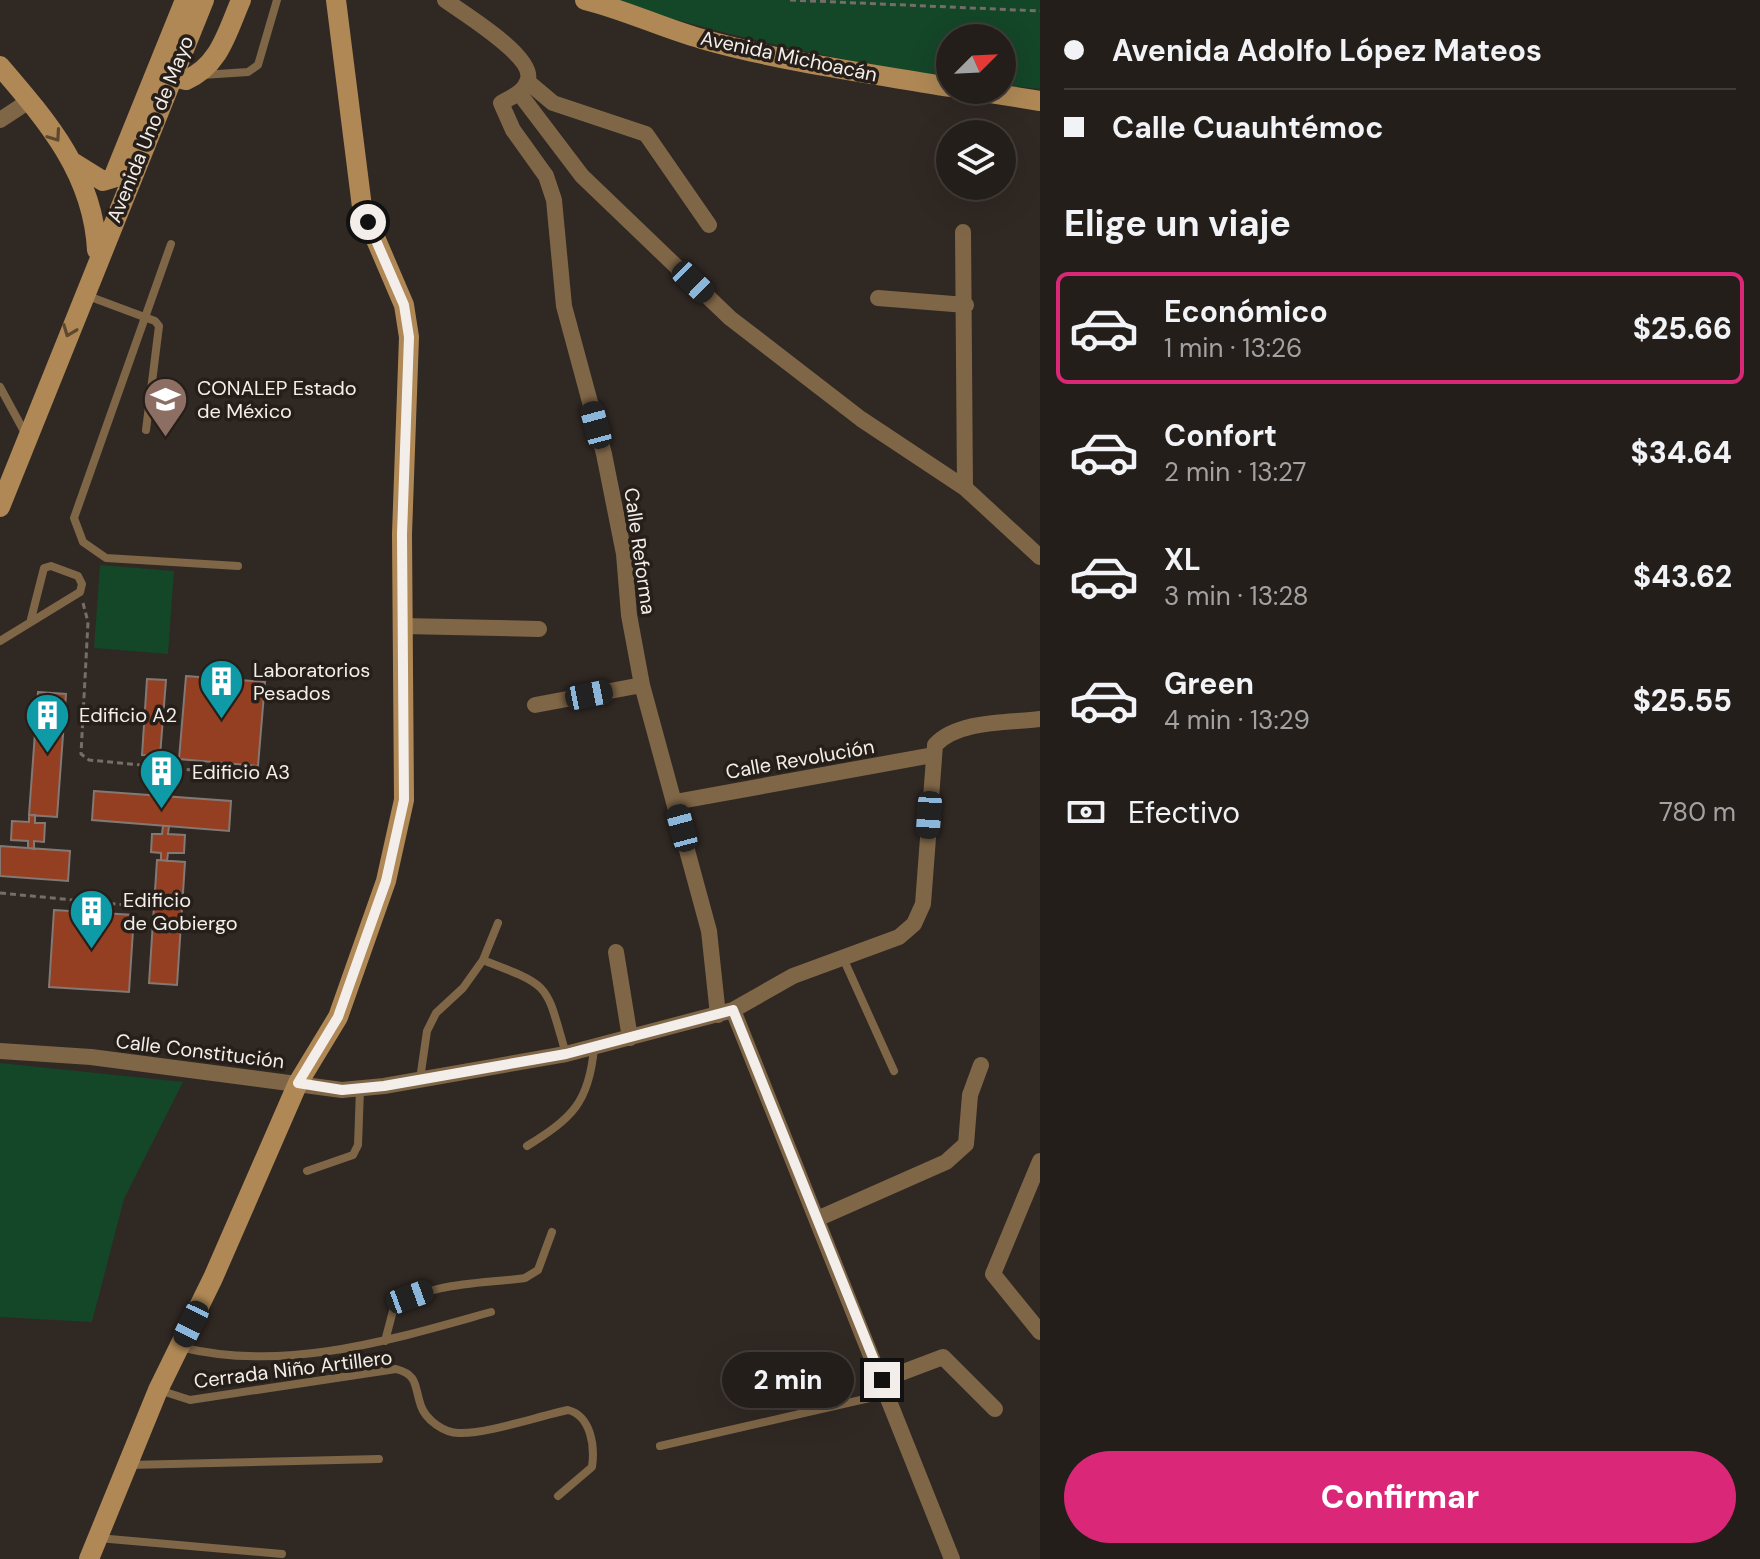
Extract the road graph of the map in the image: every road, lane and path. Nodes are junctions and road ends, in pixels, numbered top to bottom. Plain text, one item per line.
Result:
1 (185, 0) edge
2 (204, 0) edge
3 (241, 0) edge
4 (277, 0) edge
5 (336, 0) edge
6 (445, 0) edge
7 (585, 0) edge
8 (790, 0) edge
9 (1040, 11) edge
10 (0, 66) edge
11 (163, 74) junction
12 (197, 75) junction
13 (936, 85) edge
14 (524, 87) junction
15 (1016, 97) edge
16 (29, 101) junction
17 (1040, 101) edge
18 (0, 120) edge
19 (74, 163) junction
20 (709, 225) dead end
21 (963, 232) dead end
22 (171, 244) dead end
23 (98, 258) junction
24 (83, 294) junction
25 (878, 298) dead end
26 (966, 305) junction
27 (143, 316) junction
28 (0, 387) edge
29 (146, 430) dead end
30 (28, 437) junction
31 (965, 488) junction
32 (3, 490) edge
33 (1040, 557) edge
34 (238, 566) dead end
35 (80, 592) junction
36 (31, 619) junction
37 (403, 626) junction
38 (539, 629) dead end
39 (0, 641) edge
40 (642, 685) junction
41 (535, 705) dead end
42 (1040, 719) edge
43 (933, 755) junction
44 (234, 774) dead end
45 (675, 802) junction
46 (0, 893) edge
47 (147, 907) dead end
48 (498, 923) dead end
49 (616, 952) dead end
50 (843, 958) junction
51 (483, 960) junction
52 (726, 1013) junction
53 (630, 1038) junction
54 (594, 1047) junction
55 (0, 1051) edge
56 (566, 1054) junction
57 (981, 1065) dead end
58 (894, 1071) dead end
59 (420, 1080) junction
60 (298, 1083) junction
61 (360, 1089) junction
62 (527, 1146) dead end
63 (1040, 1161) edge
64 (307, 1171) dead end
65 (817, 1219) junction
66 (552, 1232) dead end
67 (491, 1312) dead end
68 (1040, 1332) edge
69 (385, 1341) junction
70 (180, 1346) junction
71 (885, 1387) junction
72 (158, 1390) junction
73 (995, 1409) dead end
74 (660, 1446) dead end
75 (379, 1459) dead end
76 (127, 1465) junction
77 (558, 1496) dead end
78 (98, 1538) junction
79 (282, 1554) dead end
80 (89, 1559) edge
81 (952, 1559) edge

1 - 11 street
2 - 11 street, Avenida Uno de Mayo
3 - 12 street
4 - 12 lane
5 - 37 street
6 - 14 street
7 - 13 street, Avenida Michoacán
8 - 9 path
10 - 16 street
11 - 12 street
11 - 19 street
11 - 23 street, Avenida Uno de Mayo
14 - 20 street
14 - 31 street
14 - 40 street, Calle Reforma
15 - 17 street
16 - 18 street
16 -> 19 street
19 - 23 street
21 - 26 street
22 - 27 lane
23 - 24 street, Avenida Uno de Mayo
24 - 27 lane
24 -> 30 street, Avenida Uno de Mayo
25 - 26 street
26 - 31 street
27 - 29 lane
27 - 34 lane
28 - 30 lane
30 - 32 street, Avenida Uno de Mayo
31 - 33 street
35 - 36 lane
35 - 36 lane
35 - 44 path
36 - 39 lane
37 - 38 street
37 - 60 street
40 - 41 street
40 - 45 street, Calle Reforma
42 - 43 street
43 - 45 street, Calle Revolución
43 - 50 street, Calle Constitución
45 - 52 street, Calle Reforma
46 - 47 path
48 - 51 lane
49 - 53 street
50 - 52 street, Calle Constitución
50 - 58 lane
51 - 56 lane
51 - 59 lane
52 - 53 street, Calle Constitución
52 - 65 street, Calle Reforma
53 - 54 street, Calle Constitución
54 - 56 street, Calle Constitución
54 - 62 lane
55 - 60 street, Calle Constitución
56 - 59 street, Calle Constitución
57 - 65 street
59 - 61 street, Calle Constitución
60 - 61 street, Calle Constitución
60 - 70 street
61 - 64 lane
63 - 68 street
65 - 71 street, Calle Reforma
66 - 69 lane
67 - 69 lane
69 - 70 lane
70 - 72 street
71 - 73 street
71 - 74 lane
71 - 81 street, Calle Reforma
72 - 76 street
72 - 77 lane, Cerrada Niño Artillero
75 - 76 lane
76 - 78 street
78 - 79 lane
78 - 80 street

